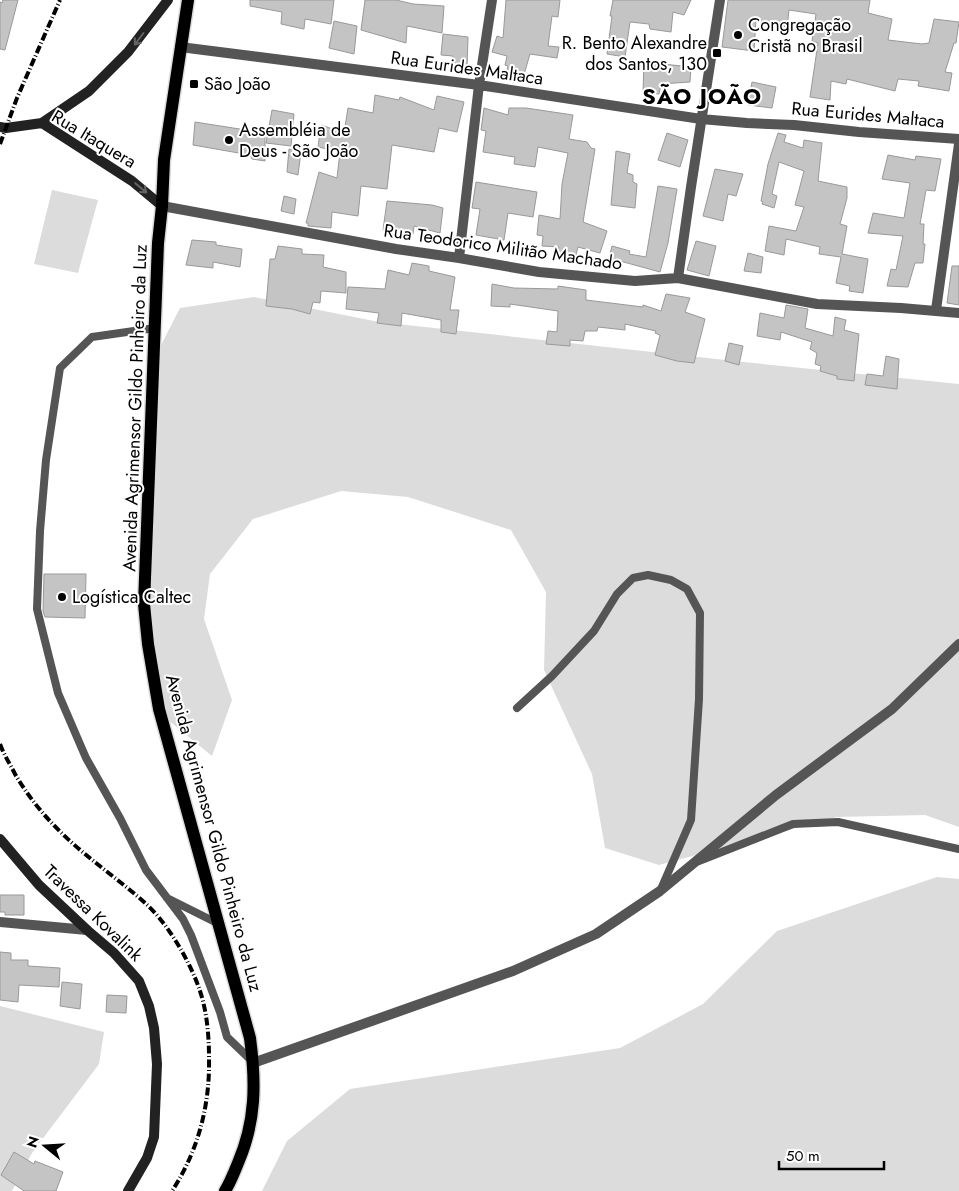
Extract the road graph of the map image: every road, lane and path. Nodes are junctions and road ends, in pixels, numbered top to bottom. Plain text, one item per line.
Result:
1 (168, 0) edge
2 (188, 0) edge
3 (492, 0) edge
4 (720, 0) edge
5 (180, 47) junction
6 (479, 85) junction
7 (701, 119) junction
8 (42, 123) junction
9 (0, 127) edge
10 (959, 139) edge
11 (959, 144) edge
12 (162, 206) junction
13 (459, 258) junction
14 (678, 278) junction
15 (936, 310) junction
16 (959, 313) edge
17 (155, 328) junction
18 (959, 644) edge
19 (517, 708) dead end
20 (0, 839) edge
21 (959, 849) edge
22 (695, 863) junction
23 (660, 891) junction
24 (165, 897) junction
25 (0, 922) edge
26 (219, 924) junction
27 (87, 930) junction
28 (253, 1063) junction
29 (128, 1191) edge
30 (225, 1191) edge

1 -> 8 street
2 - 5 main road, Avenida Agrimensor Gildo Pinheiro da Luz
3 - 6 street
4 - 7 street
5 - 6 street, Rua Eurides Maltaca
5 - 12 main road, Avenida Agrimensor Gildo Pinheiro da Luz
6 - 7 street, Rua Eurides Maltaca
6 - 13 street
7 - 10 street, Rua Eurides Maltaca
7 - 14 street
8 - 9 street, Rua Itaquera
8 -> 12 street, Rua Itaquera
11 - 15 street
12 - 13 street, Rua Teodorico Militão Machado
12 - 17 main road, Avenida Agrimensor Gildo Pinheiro da Luz
13 - 14 street, Rua Teodorico Militão Machado
14 - 15 street, Rua Teodorico Militão Machado
15 - 16 street, Rua Teodorico Militão Machado
17 - 24 lane
17 - 26 main road, Avenida Agrimensor Gildo Pinheiro da Luz
18 - 22 street
19 - 23 lane
20 - 27 street, Travessa Kovalink
21 - 22 lane
22 - 23 street
23 - 28 street
24 - 26 lane
24 - 28 lane
25 - 27 street
26 - 28 main road, Avenida Agrimensor Gildo Pinheiro da Luz
27 - 29 street, Travessa Kovalink
28 - 30 main road, Avenida Agrimensor Gildo Pinheiro da Luz

